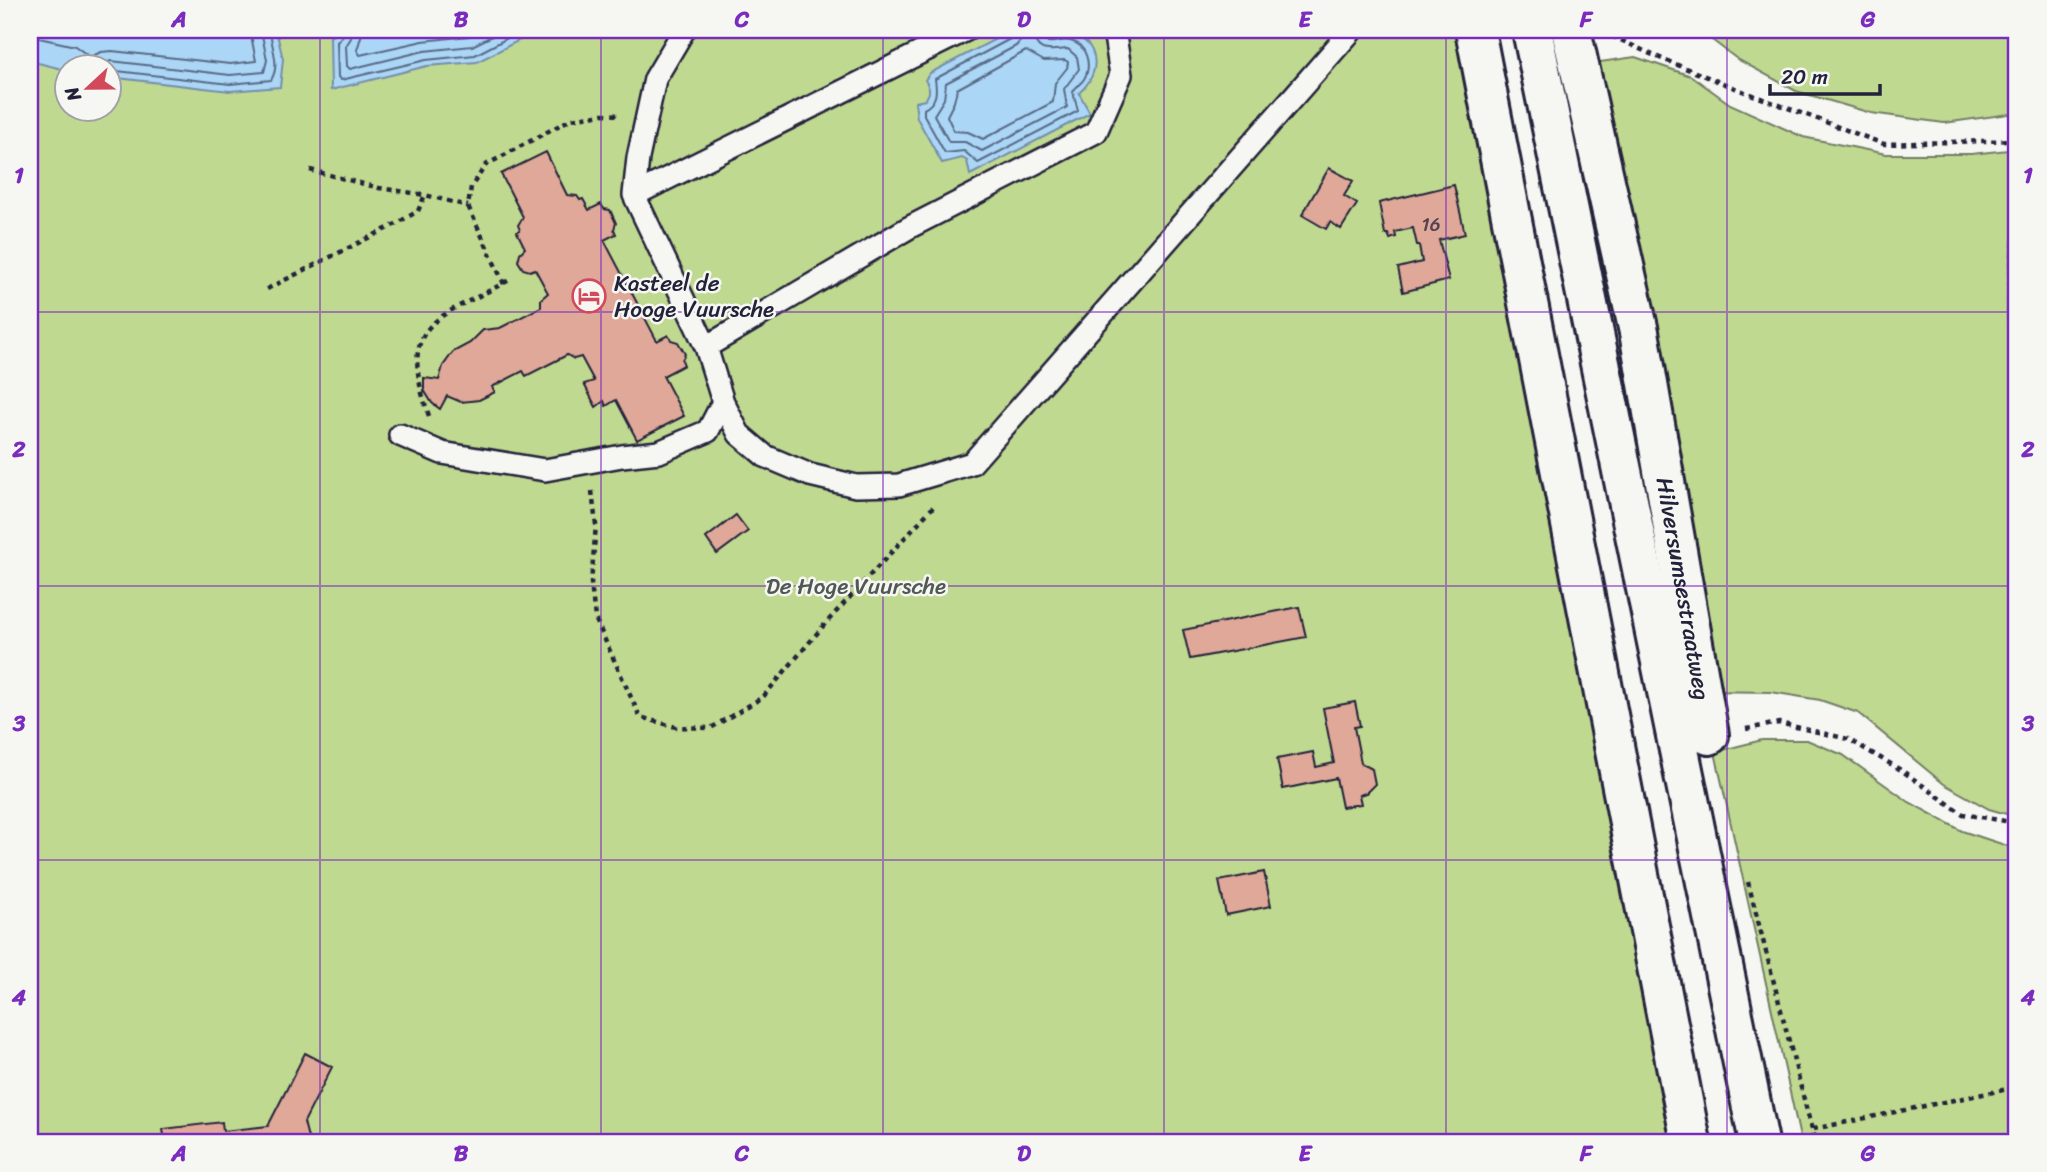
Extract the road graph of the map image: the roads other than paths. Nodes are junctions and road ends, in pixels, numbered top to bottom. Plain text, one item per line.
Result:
1 (684, 30) edge
2 (966, 30) edge
3 (1352, 30) edge
4 (1475, 30) edge
5 (1532, 30) edge
6 (1571, 30) edge
7 (1117, 32) edge
8 (634, 195) junction
9 (706, 347) junction
10 (723, 402) junction
11 (400, 435) dead end
12 (1709, 735) road end
13 (1691, 1142) edge
14 (1759, 1142) edge

1 - 8 lane
2 - 8 lane
3 - 10 lane
4 - 13 street
5 - 14 street, Hilversumsestraatweg
6 - 12 street, Hilversumsestraatweg
7 - 9 lane
8 - 9 lane
9 - 10 lane
10 - 11 lane

